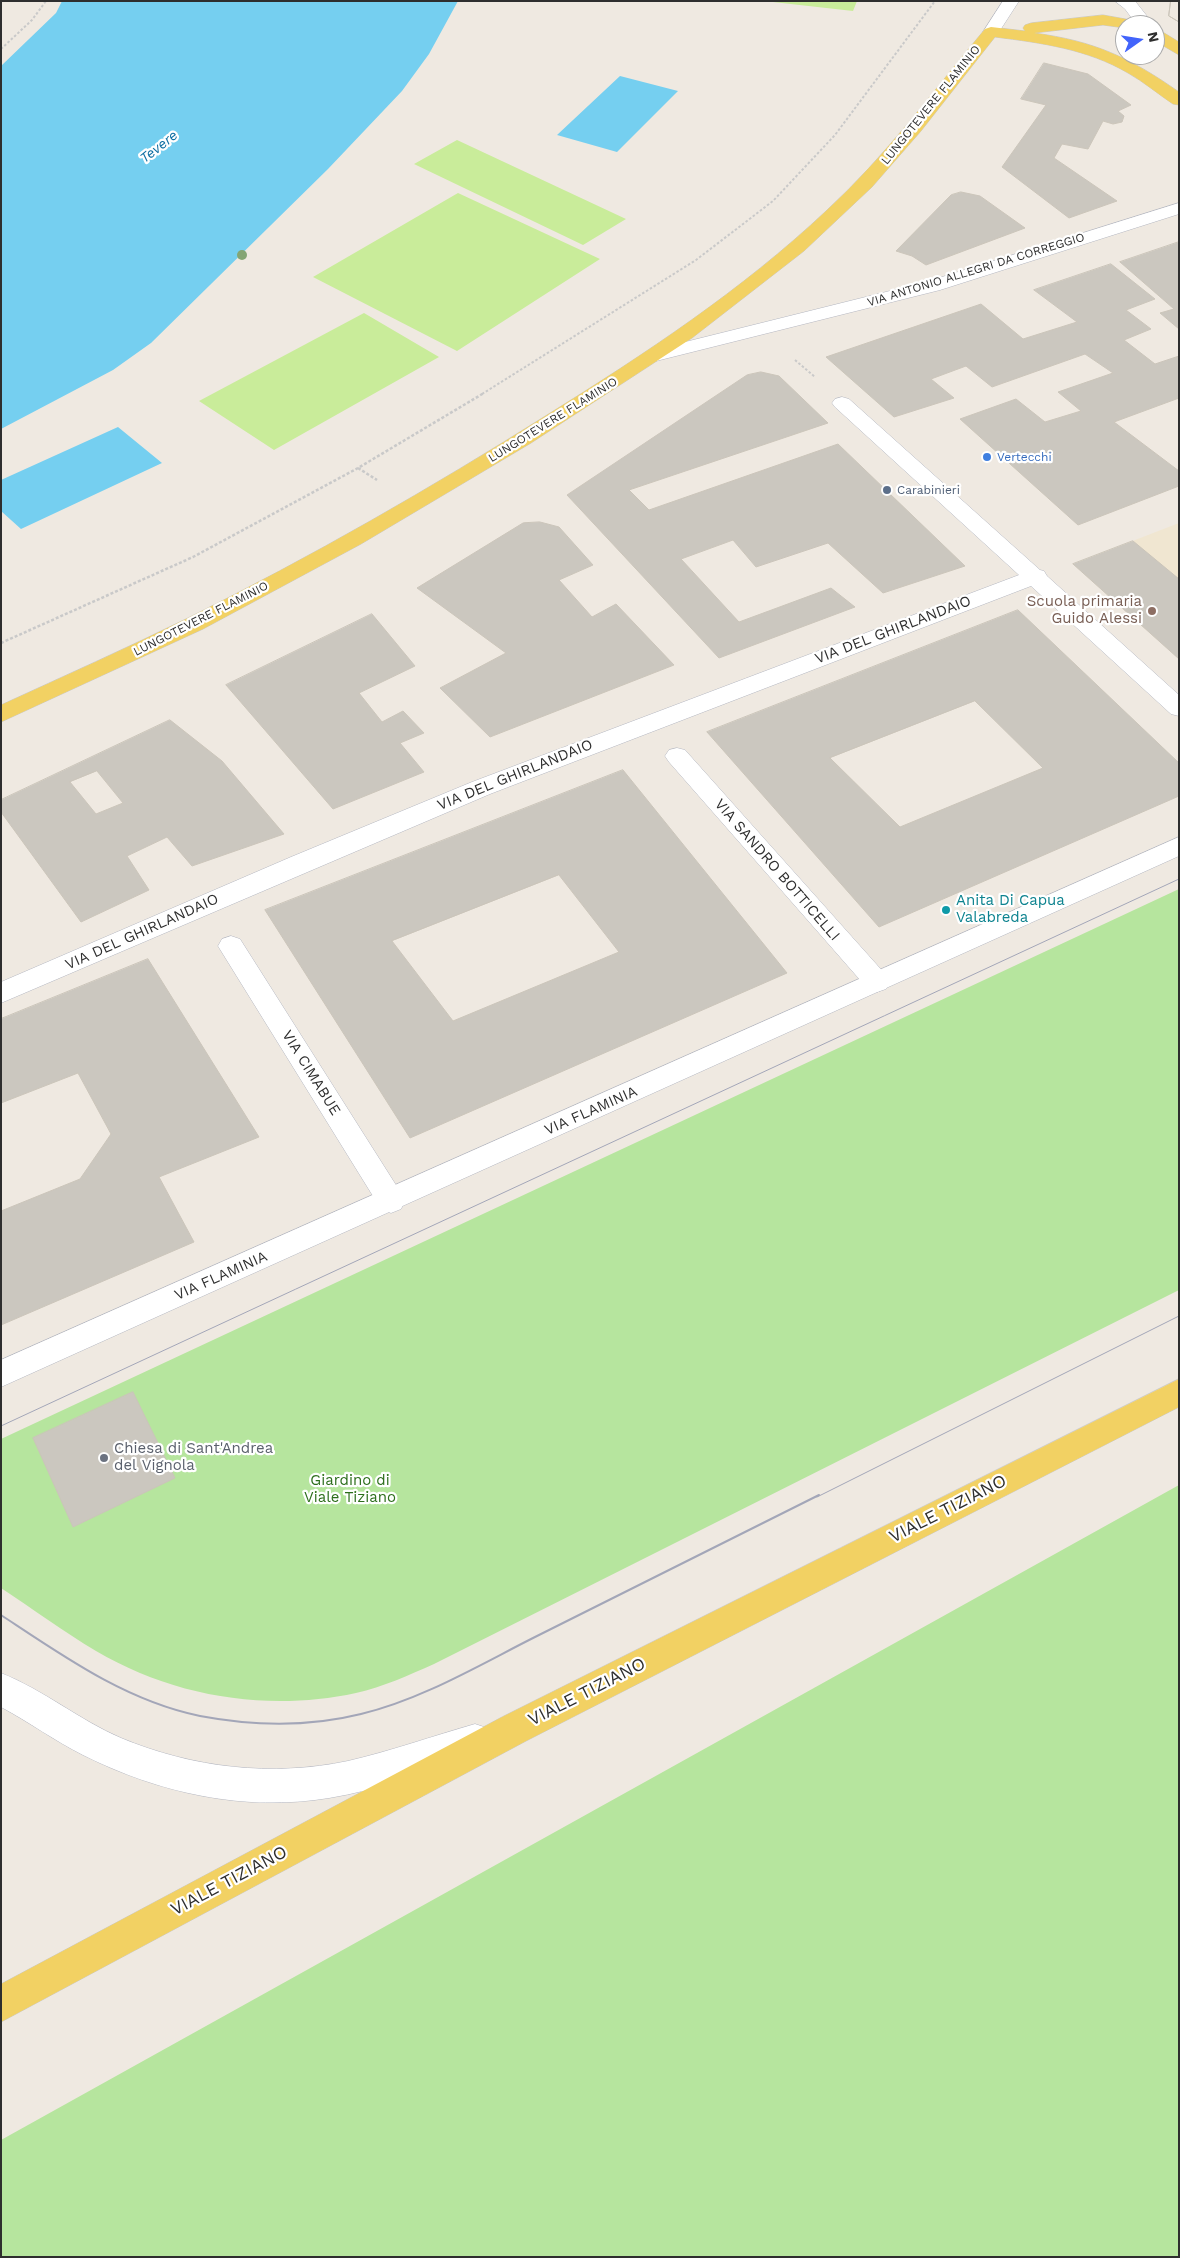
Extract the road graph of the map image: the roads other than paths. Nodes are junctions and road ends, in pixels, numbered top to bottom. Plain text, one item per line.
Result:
1 (1011, 1) edge
2 (1128, 3) edge
3 (1138, 15) edge
4 (1115, 22) edge
5 (991, 32) junction
6 (1165, 41) edge
7 (1179, 50) edge
8 (1179, 100) edge
9 (1179, 208) edge
10 (656, 355) junction
11 (842, 403) dead end
12 (1036, 576) junction
13 (1179, 708) edge
14 (1, 714) edge
15 (677, 756) dead end
16 (1179, 846) edge
17 (231, 946) dead end
18 (877, 982) junction
19 (1, 994) edge
20 (391, 1200) junction
21 (1, 1374) edge
22 (1179, 1392) edge
23 (1, 1689) edge
24 (514, 1729) junction
25 (1, 2004) edge

1 - 5 street, LUNGOTEVERE FLAMINIO
2 - 3 street
4 - 5 main road
5 - 8 main road
5 - 10 main road, LUNGOTEVERE FLAMINIO
6 - 7 main road
9 - 10 street, VIA ANTONIO ALLEGRI DA CORREGGIO
10 - 14 main road, LUNGOTEVERE FLAMINIO
11 - 12 street
12 - 13 street
12 - 19 street, VIA DEL GHIRLANDAIO
15 - 18 street, VIA SANDRO BOTTICELLI
16 - 18 street, VIA FLAMINIA
17 - 20 street, VIA CIMABUE
18 - 20 street, VIA FLAMINIA
20 - 21 street, VIA FLAMINIA
22 - 24 main road, VIALE TIZIANO
23 - 24 street
24 - 25 main road, VIALE TIZIANO

